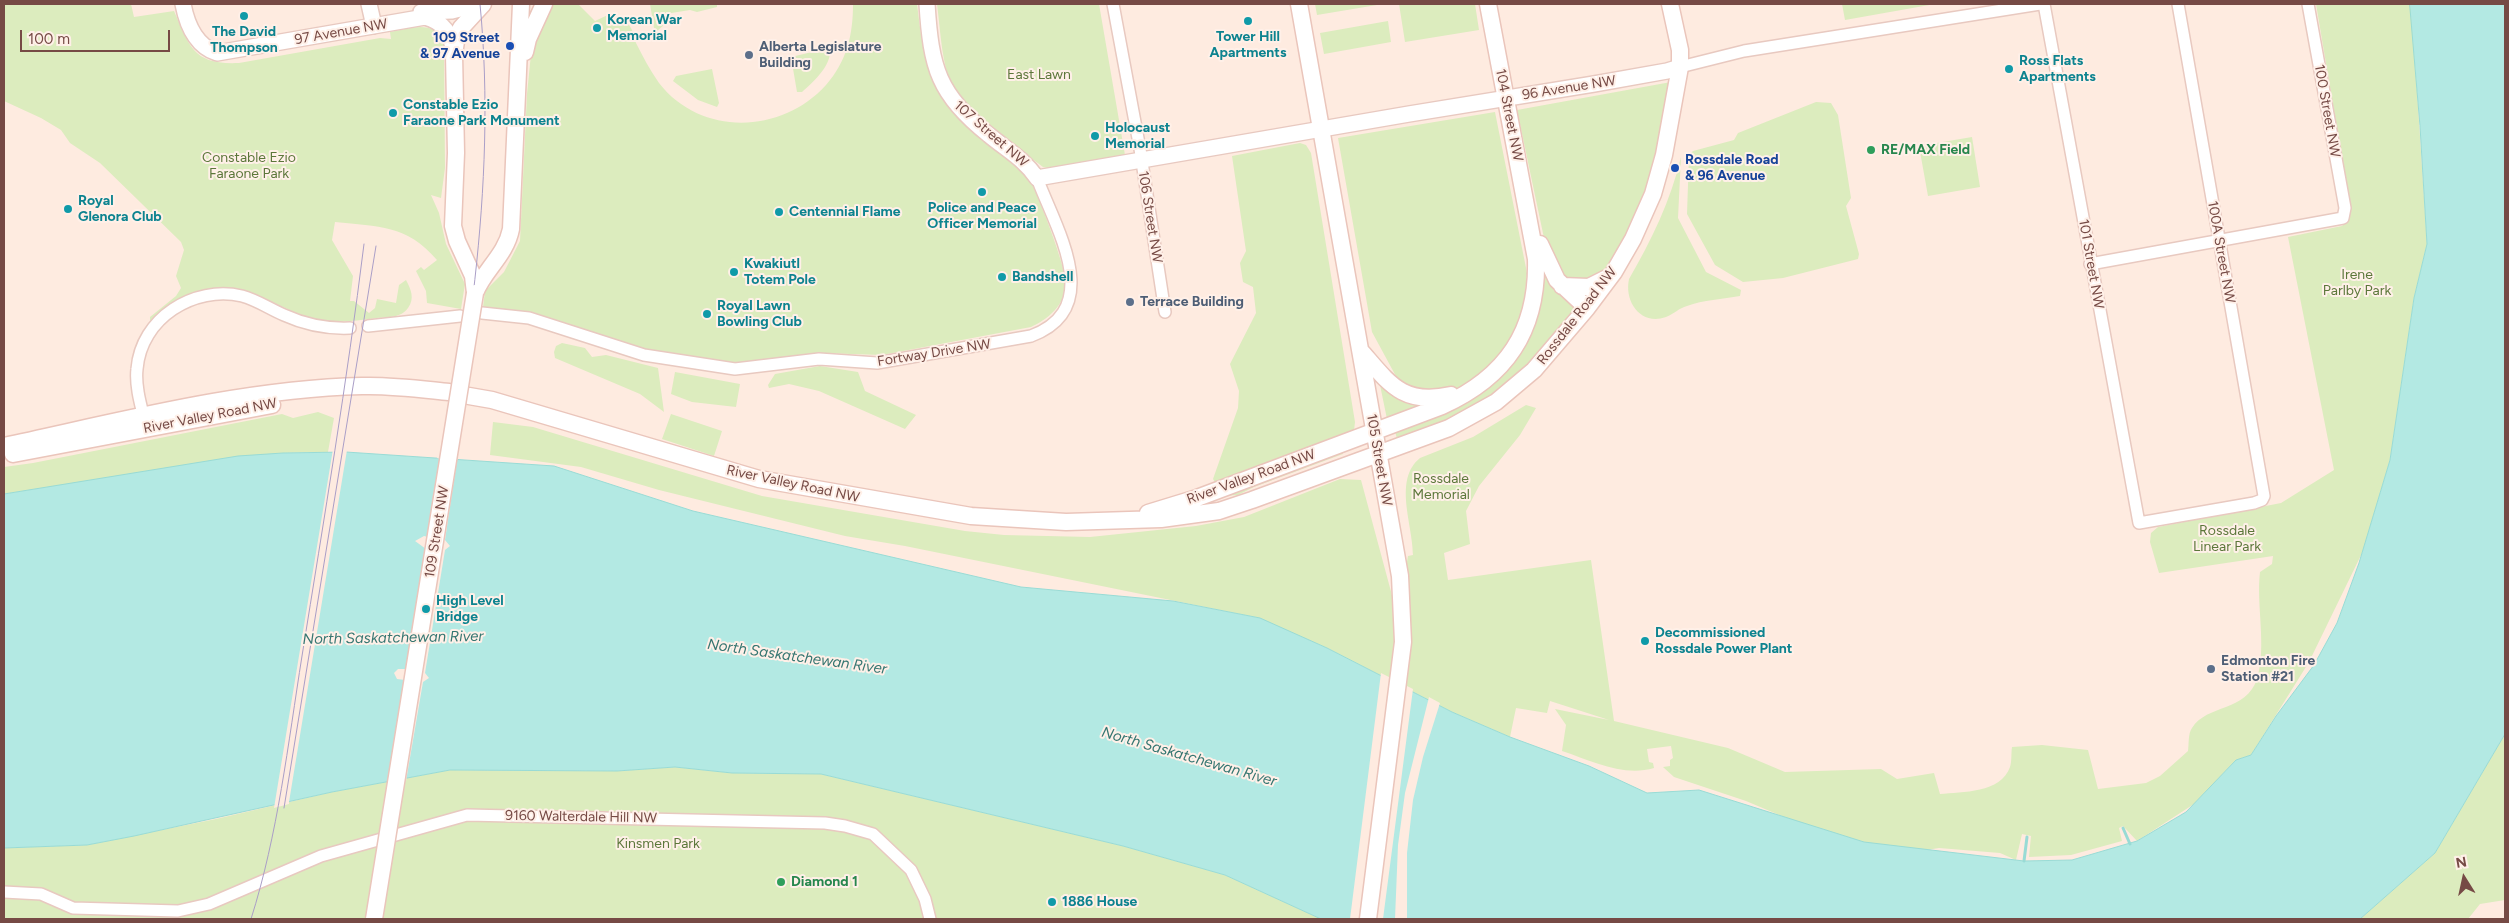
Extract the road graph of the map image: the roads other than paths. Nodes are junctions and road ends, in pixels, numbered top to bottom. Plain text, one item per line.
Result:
1 (184, 4) edge
2 (369, 4) edge
3 (482, 4) edge
4 (521, 4) edge
5 (544, 4) edge
6 (927, 4) edge
7 (1113, 4) edge
8 (1299, 4) edge
9 (1488, 4) edge
10 (1670, 4) edge
11 (2040, 4) edge
12 (2044, 4) edge
13 (2178, 4) edge
14 (2308, 4) edge
15 (373, 22) junction
16 (454, 54) junction
17 (1680, 67) junction
18 (518, 84) junction
19 (1506, 98) junction
20 (1321, 129) junction
21 (1141, 161) junction
22 (1037, 178) junction
23 (1530, 226) junction
24 (2219, 241) junction
25 (2090, 264) junction
26 (1614, 272) junction
27 (1562, 286) junction
28 (475, 293) junction
29 (1587, 308) junction
30 (1165, 312) dead end
31 (482, 314) dead end
32 (460, 316) dead end
33 (368, 326) dead end
34 (350, 328) dead end
35 (1360, 350) junction
36 (1472, 390) junction
37 (449, 392) dead end
38 (469, 396) dead end
39 (145, 422) junction
40 (1374, 431) junction
41 (4, 446) edge
42 (1378, 454) junction
43 (4, 455) edge
44 (1127, 519) junction
45 (2139, 523) joint
46 (4, 892) edge
47 (374, 919) edge
48 (930, 919) edge
49 (1368, 919) edge

1 - 15 street, 97 Avenue NW
2 - 15 street
3 - 15 street, 97 Avenue NW
3 - 16 main road, 109 Street NW
4 - 18 main road, 109 Street NW
5 - 18 main road
6 - 22 street, 107 Street NW
7 - 21 street, 106 Street NW
8 - 20 main road, 105 Street NW
9 - 19 main road, 104 Street NW
10 - 17 main road, Rossdale Road NW
11 - 17 street, 96 Avenue NW
12 - 25 street, 101 Street NW
13 - 24 street, 100A Street NW
14 - 24 street, 100 Street NW
15 - 16 street, 97 Avenue NW
16 - 28 main road, 109 Street NW
17 - 19 street, 96 Avenue NW
17 - 26 main road, Rossdale Road NW
18 - 28 main road, 109 Street NW
19 - 20 street, 96 Avenue NW
19 - 23 main road, 104 Street NW
20 - 21 street, 96 Avenue NW
20 - 35 main road, 105 Street NW
21 - 22 street, 96 Avenue NW
21 - 30 street, 106 Street NW
22 - 31 street, Fortway Drive NW
23 - 27 main road
23 - 36 main road
24 - 25 street
24 - 45 street, 100A Street NW
25 - 45 street, 101 Street NW
26 - 27 main road
26 - 29 main road, Rossdale Road NW
27 - 29 main road
28 - 47 main road, 109 Street NW, bridge
29 - 42 main road, Rossdale Road NW
32 - 33 street
34 - 39 street
35 - 36 main road
35 - 40 main road, 105 Street NW
36 - 40 main road
37 - 39 main road, River Valley Road NW
38 - 44 main road, River Valley Road NW
39 - 41 main road, River Valley Road NW
39 - 43 main road, River Valley Road NW
40 - 42 main road, 105 Street NW
40 - 44 main road, River Valley Road NW
42 - 44 main road, River Valley Road NW
42 - 49 main road, 105 Street NW
46 - 48 street, 9160 Walterdale Hill NW

